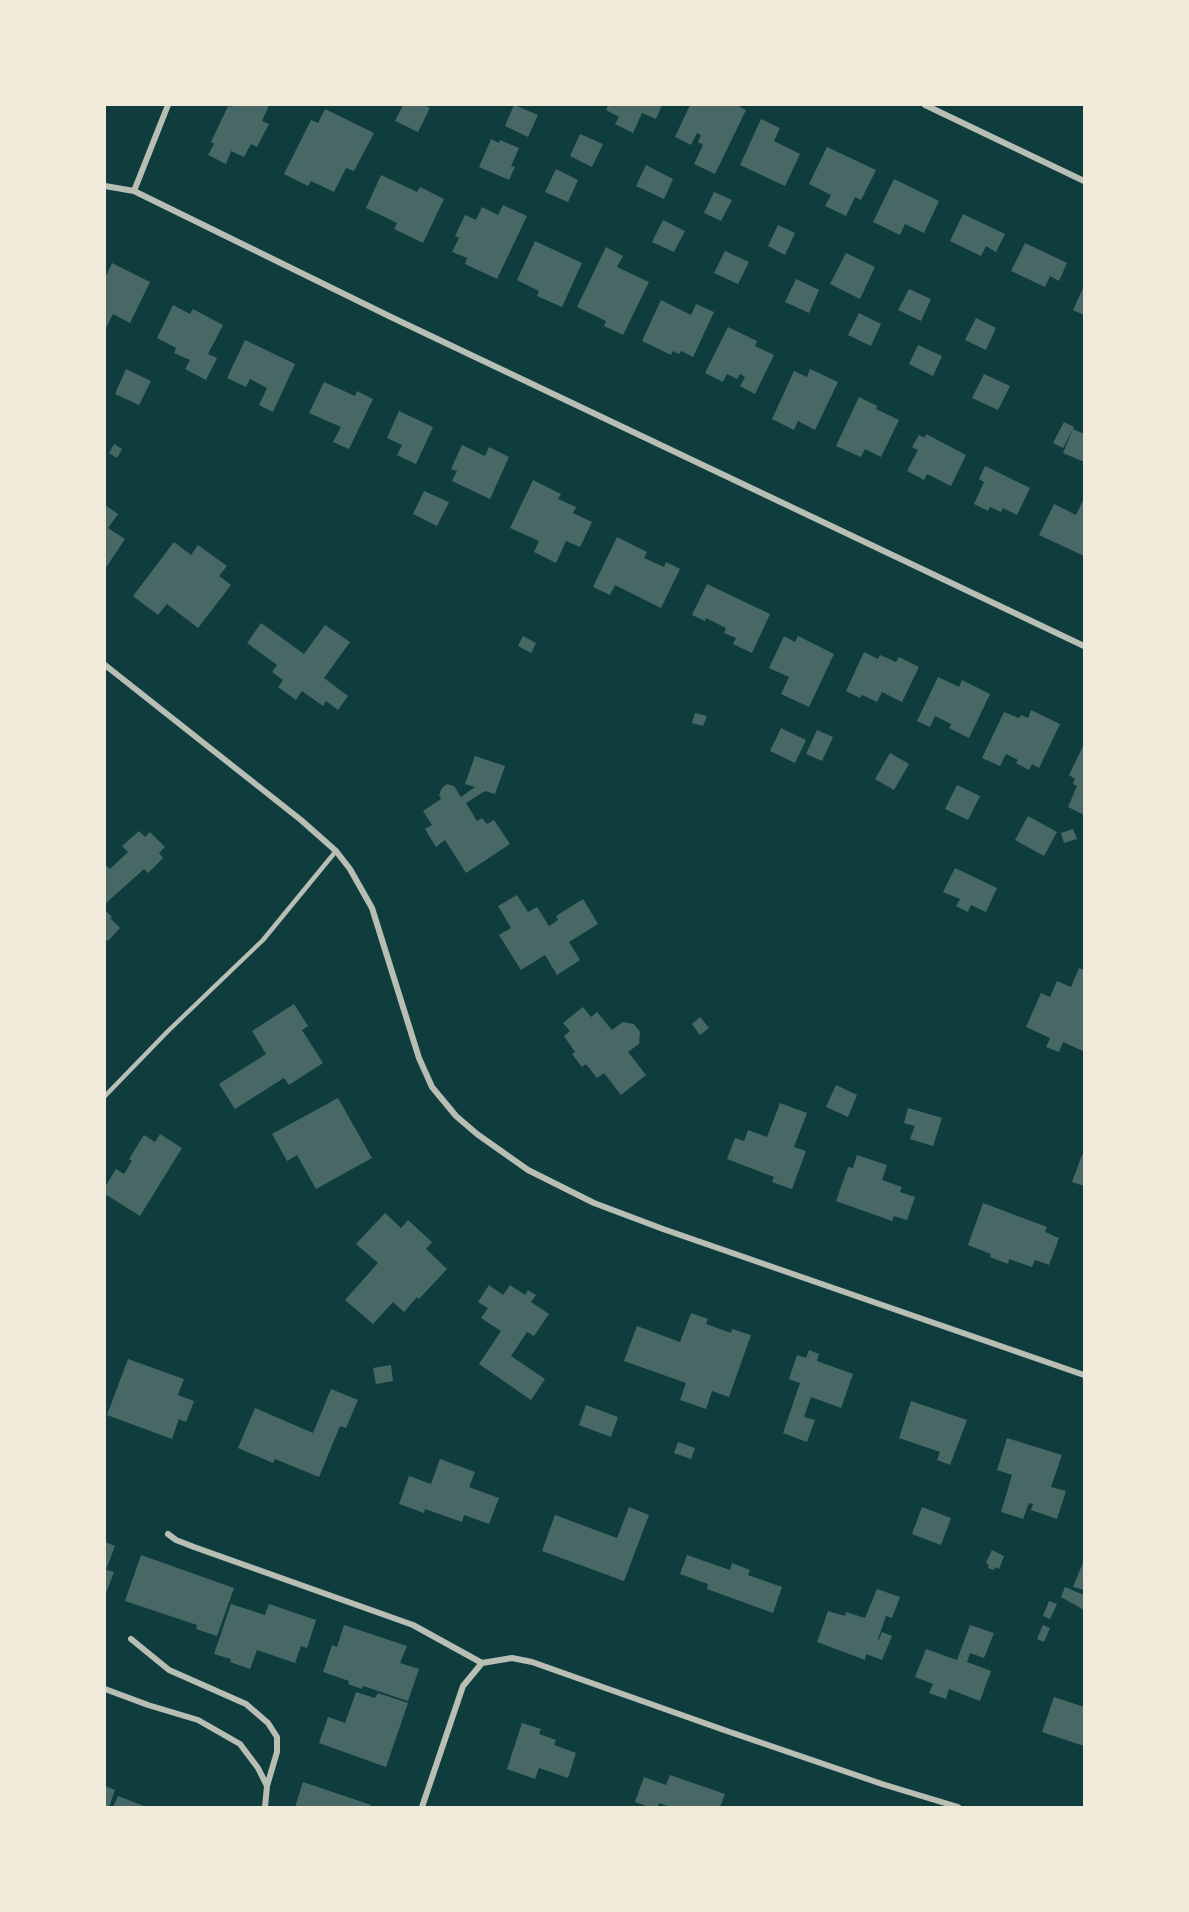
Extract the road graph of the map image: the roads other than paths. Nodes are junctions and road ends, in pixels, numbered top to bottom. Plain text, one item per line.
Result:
1 (168, 105) edge
2 (925, 105) edge
3 (1084, 181) edge
4 (105, 186) edge
5 (134, 191) junction
6 (1084, 646) edge
7 (105, 665) edge
8 (336, 851) junction
9 (105, 1096) edge
10 (1084, 1376) edge
11 (168, 1534) dead end
12 (131, 1639) dead end
13 (482, 1663) junction
14 (105, 1689) edge
15 (267, 1786) junction
16 (266, 1807) edge
17 (422, 1807) edge
18 (958, 1807) edge

1 - 5 street
2 - 3 street
4 - 5 street
5 - 6 street
7 - 8 street
8 - 9 lane
8 - 10 street
11 - 13 street
12 - 15 street
13 - 17 street
13 - 18 street
14 - 15 street
15 - 16 street

